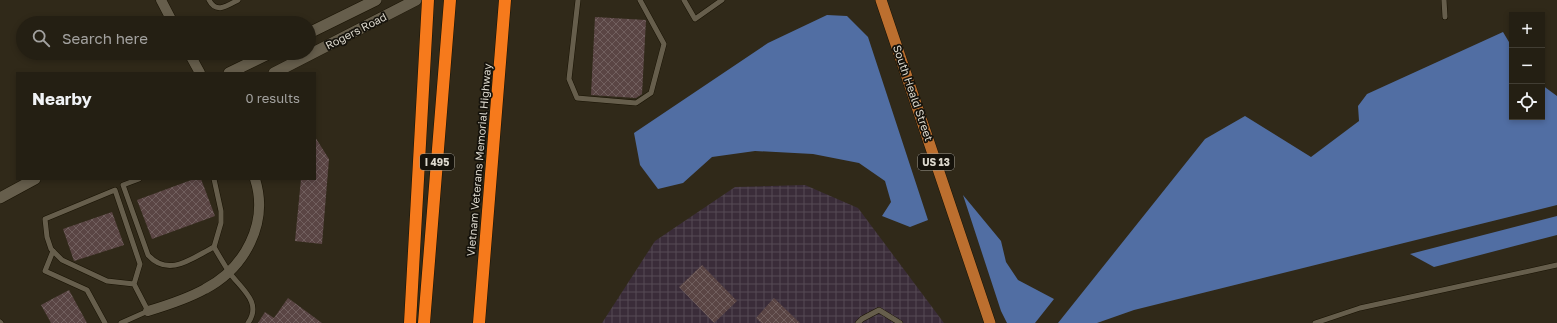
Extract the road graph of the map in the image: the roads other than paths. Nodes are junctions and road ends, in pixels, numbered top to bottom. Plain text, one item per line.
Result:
1 (161, 0) edge
2 (209, 0) edge
3 (238, 0) edge
4 (376, 0) edge
5 (428, 0) edge
6 (450, 0) edge
7 (505, 0) edge
8 (578, 0) edge
9 (640, 0) edge
10 (684, 0) edge
11 (722, 0) edge
12 (881, 0) edge
13 (1444, 0) edge
14 (413, 2) edge
15 (169, 16) edge
16 (1445, 17) dead end
17 (316, 30) edge
18 (316, 52) edge
19 (193, 60) edge
20 (256, 60) edge
21 (299, 60) edge
22 (199, 72) edge
23 (232, 72) edge
24 (276, 72) edge
25 (33, 180) edge
26 (136, 180) edge
27 (214, 180) edge
28 (255, 180) edge
29 (0, 198) edge
30 (214, 247) junction
31 (53, 251) junction
32 (1557, 265) edge
33 (230, 273) junction
34 (134, 284) junction
35 (148, 311) junction
36 (105, 323) edge
37 (122, 323) edge
38 (248, 323) edge
39 (410, 323) edge
40 (424, 323) edge
41 (479, 323) edge
42 (858, 323) edge
43 (900, 323) edge
44 (990, 323) edge
45 (1314, 323) edge

1 - 15 street
2 - 3 lane
4 - 17 street, Rogers Road
5 - 39 highway
6 - 40 highway, I 495
7 - 41 highway, Vietnam Veterans Memorial Highway
8 - 9 lane
10 - 11 lane
12 - 44 main road, South Heald Street / US 13
13 - 16 lane
14 - 18 street, Rogers Road
19 - 22 street
20 - 23 street
21 - 24 street, Rogers Road
25 - 29 street
26 - 30 lane
27 - 30 lane
28 - 33 street
30 - 33 lane
31 - 34 lane
31 - 34 lane
31 - 36 lane
32 - 45 lane
33 - 35 street
33 - 38 lane
34 - 35 lane
35 - 37 lane
42 - 43 lane

